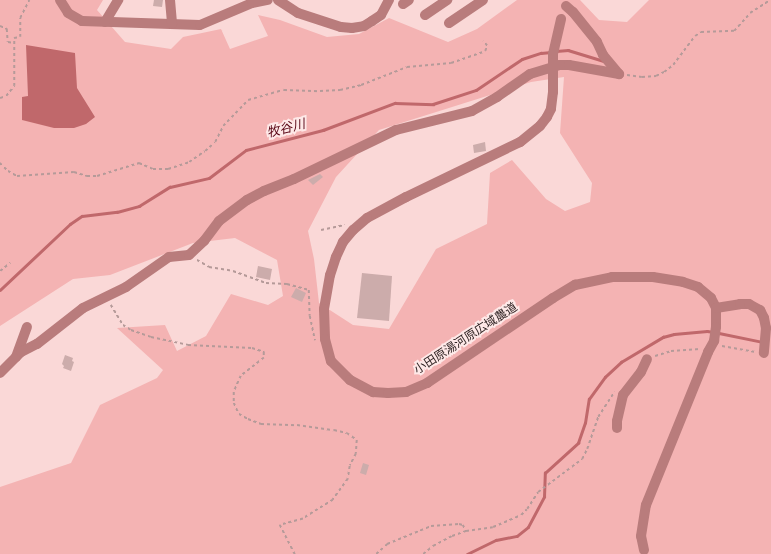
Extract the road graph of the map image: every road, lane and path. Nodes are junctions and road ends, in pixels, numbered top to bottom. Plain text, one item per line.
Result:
1 (29, 0) edge
2 (60, 0) edge
3 (118, 0) edge
4 (170, 0) edge
5 (268, 0) edge
6 (278, 0) edge
7 (389, 0) edge
8 (447, 0) edge
9 (483, 0) edge
10 (770, 0) edge
11 (567, 3) edge
12 (425, 15) dead end
13 (105, 22) junction
14 (449, 23) dead end
15 (172, 24) junction
16 (0, 26) edge
17 (483, 41) dead end
18 (14, 42) junction
19 (619, 74) junction
20 (0, 98) edge
21 (0, 163) edge
22 (355, 228) junction
23 (321, 230) dead end
24 (190, 255) junction
25 (10, 263) dead end
26 (0, 271) edge
27 (105, 297) junction
28 (716, 308) junction
29 (27, 328) dead end
30 (316, 343) dead end
31 (709, 349) junction
32 (764, 351) joint
33 (16, 356) junction
34 (647, 359) joint
35 (0, 373) edge
36 (617, 388) dead end
37 (617, 428) dead end
38 (466, 531) junction
39 (644, 550) dead end
40 (295, 554) edge
41 (376, 554) edge
42 (423, 554) edge

1 - 18 path
2 - 13 street
3 - 13 street
4 - 15 street
5 - 15 street
6 - 7 street
8 - 12 street
9 - 14 street
10 - 19 path
11 - 19 street
11 - 22 street, 小田原湯河原広域農道, bridge
13 - 15 street
16 - 18 path
17 - 21 path
18 - 20 path
19 - 24 street
22 - 23 path
22 - 28 street, 小田原湯河原広域農道
24 - 27 street
24 - 30 path
25 - 26 path
27 - 33 street
27 - 40 path
28 - 31 street, bridge
28 - 32 street
29 - 33 street
31 - 32 path
31 - 34 path
31 - 39 street
33 - 35 street
34 - 37 street
36 - 38 path
38 - 41 path
38 - 42 path

